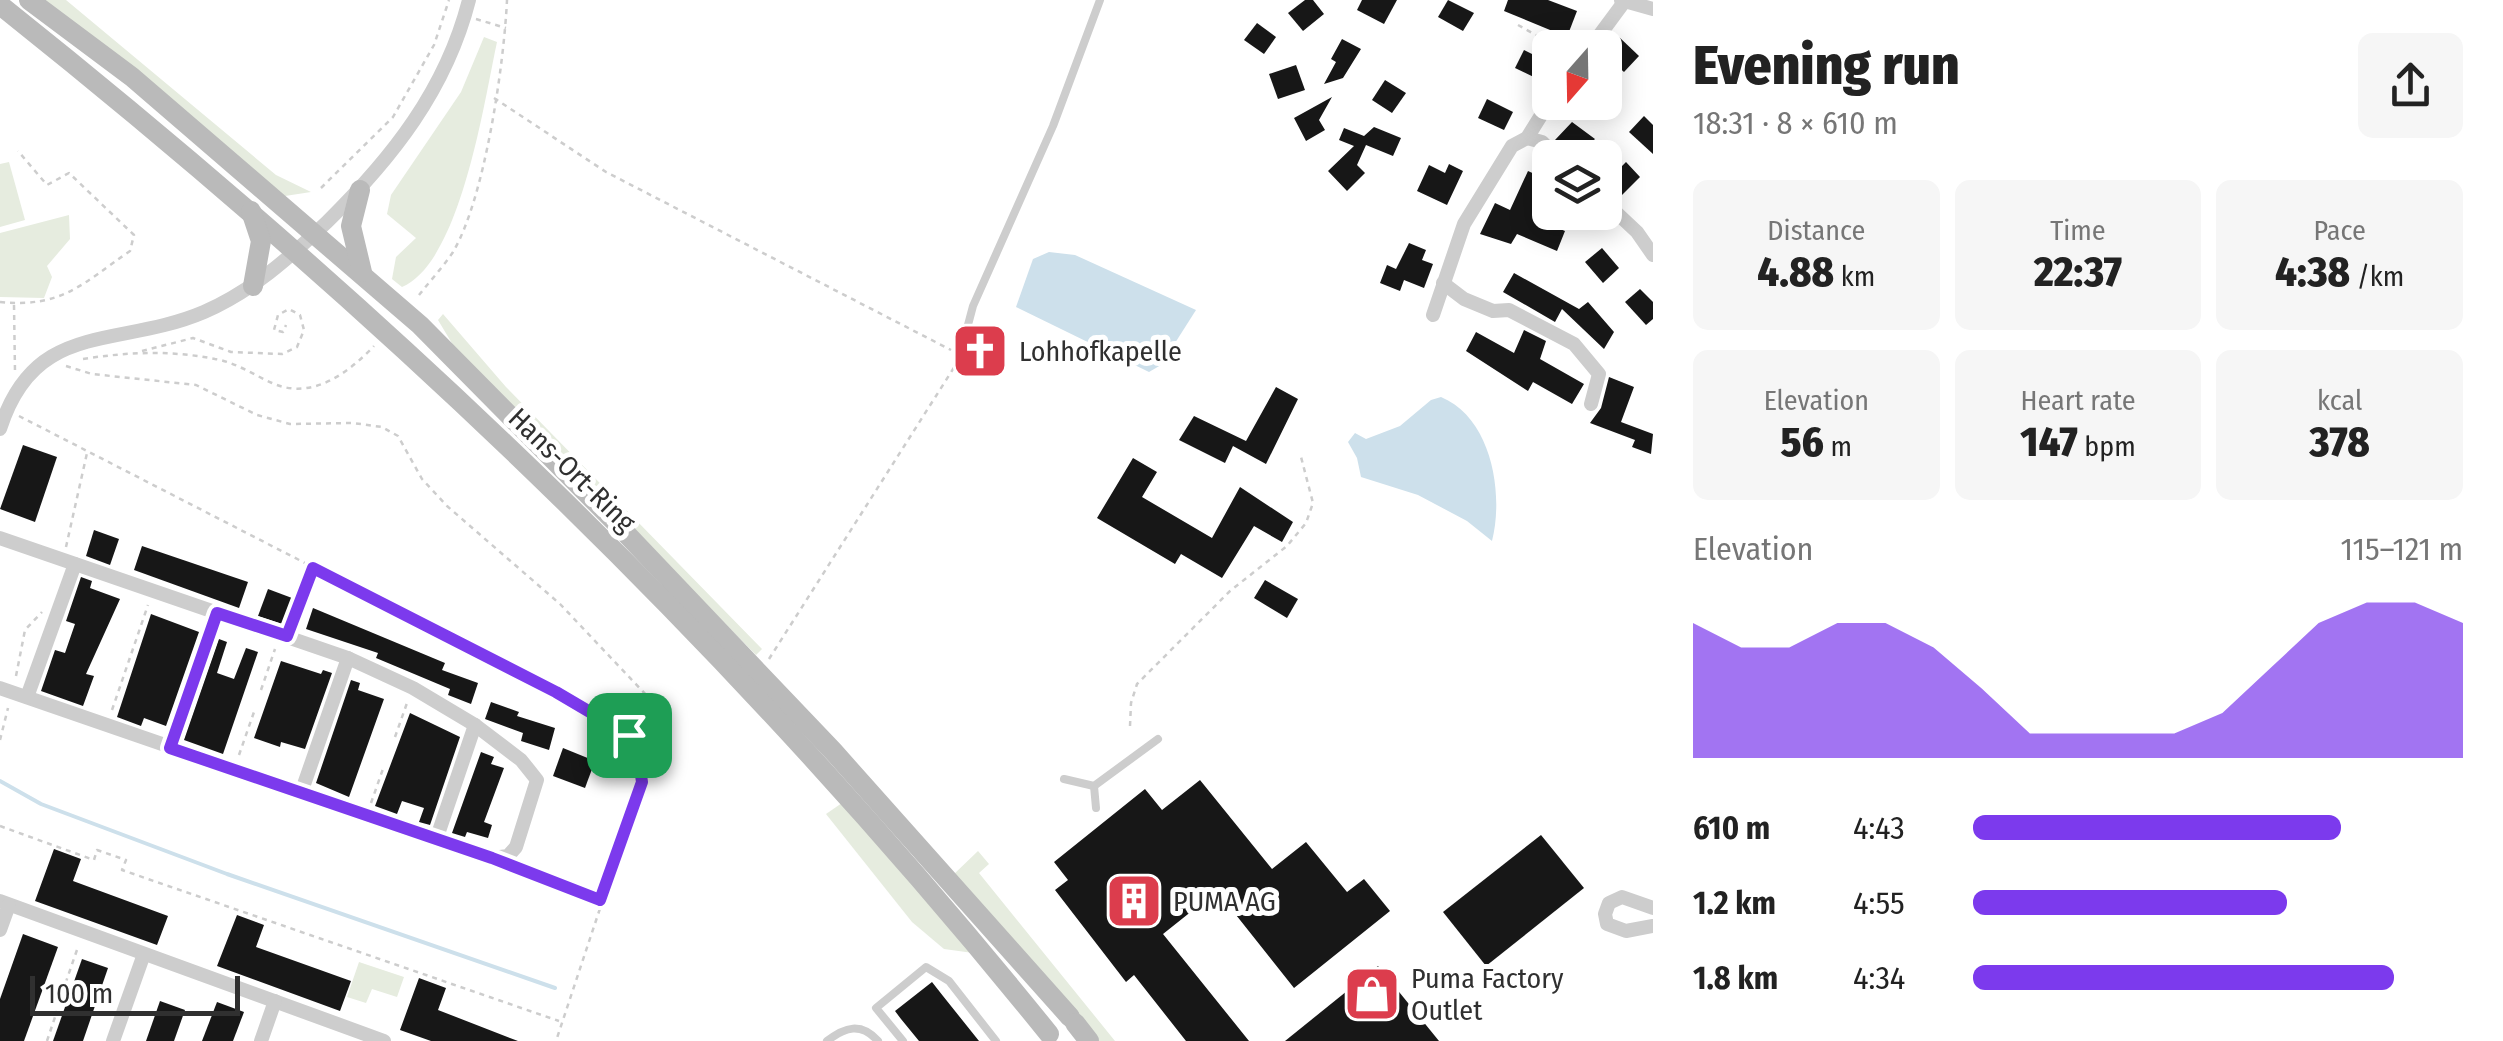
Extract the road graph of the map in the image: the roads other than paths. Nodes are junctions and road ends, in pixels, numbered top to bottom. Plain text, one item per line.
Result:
1 (29, 0) edge
2 (1100, 0) edge
3 (1623, 1) edge
4 (0, 5) edge
5 (467, 8) edge
6 (1653, 8) edge
7 (1603, 30) edge
8 (1538, 120) edge
9 (1527, 138) junction
10 (1534, 140) edge
11 (360, 190) junction
12 (250, 209) junction
13 (1622, 218) edge
14 (315, 233) junction
15 (298, 252) junction
16 (1653, 255) edge
17 (362, 274) junction
18 (1443, 283) junction
19 (253, 286) junction
20 (1434, 315) dead end
21 (960, 355) road end
22 (1591, 404) dead end
23 (0, 429) edge
24 (0, 538) edge
25 (69, 562) junction
26 (217, 613) junction
27 (348, 658) junction
28 (13, 692) edge
29 (474, 725) junction
30 (1158, 738) dead end
31 (170, 748) junction
32 (1064, 779) dead end
33 (1094, 786) junction
34 (301, 793) junction
35 (1096, 808) dead end
36 (436, 840) junction
37 (4, 903) edge
38 (1653, 908) edge
39 (1653, 926) edge
40 (0, 930) edge
41 (144, 954) junction
42 (275, 1001) junction
43 (1053, 1038) edge
44 (112, 1041) edge
45 (262, 1041) edge
46 (384, 1041) edge
47 (827, 1041) edge
48 (878, 1041) edge
49 (902, 1041) edge
50 (996, 1041) edge
51 (1089, 1041) edge

1 - 14 main road, Hans-Ort-Ring
2 - 21 lane
3 - 6 street
3 - 7 street
4 - 12 main road, Hans-Ort-Ring
5 - 11 street
8 - 9 street
9 - 10 street
9 - 18 street
11 - 14 street
11 - 17 main road
12 - 15 main road, Hans-Ort-Ring
12 - 19 main road
13 - 16 street
14 - 15 street
14 - 17 main road, Hans-Ort-Ring
15 - 19 street
15 - 43 main road, Hans-Ort-Ring
17 - 51 main road, Hans-Ort-Ring
18 - 20 street
18 - 22 street
19 - 23 street
24 - 25 street
25 - 26 street
25 - 28 street
26 - 27 street
26 - 31 street
27 - 29 street
27 - 34 street
28 - 31 street
29 - 36 street
29 - 36 street
30 - 33 lane
31 - 34 street
32 - 33 lane
33 - 35 lane
34 - 36 street
37 - 40 street
37 - 41 street
38 - 39 street
41 - 42 street
41 - 44 street
42 - 45 street
42 - 46 street
47 - 48 lane
49 - 50 lane

